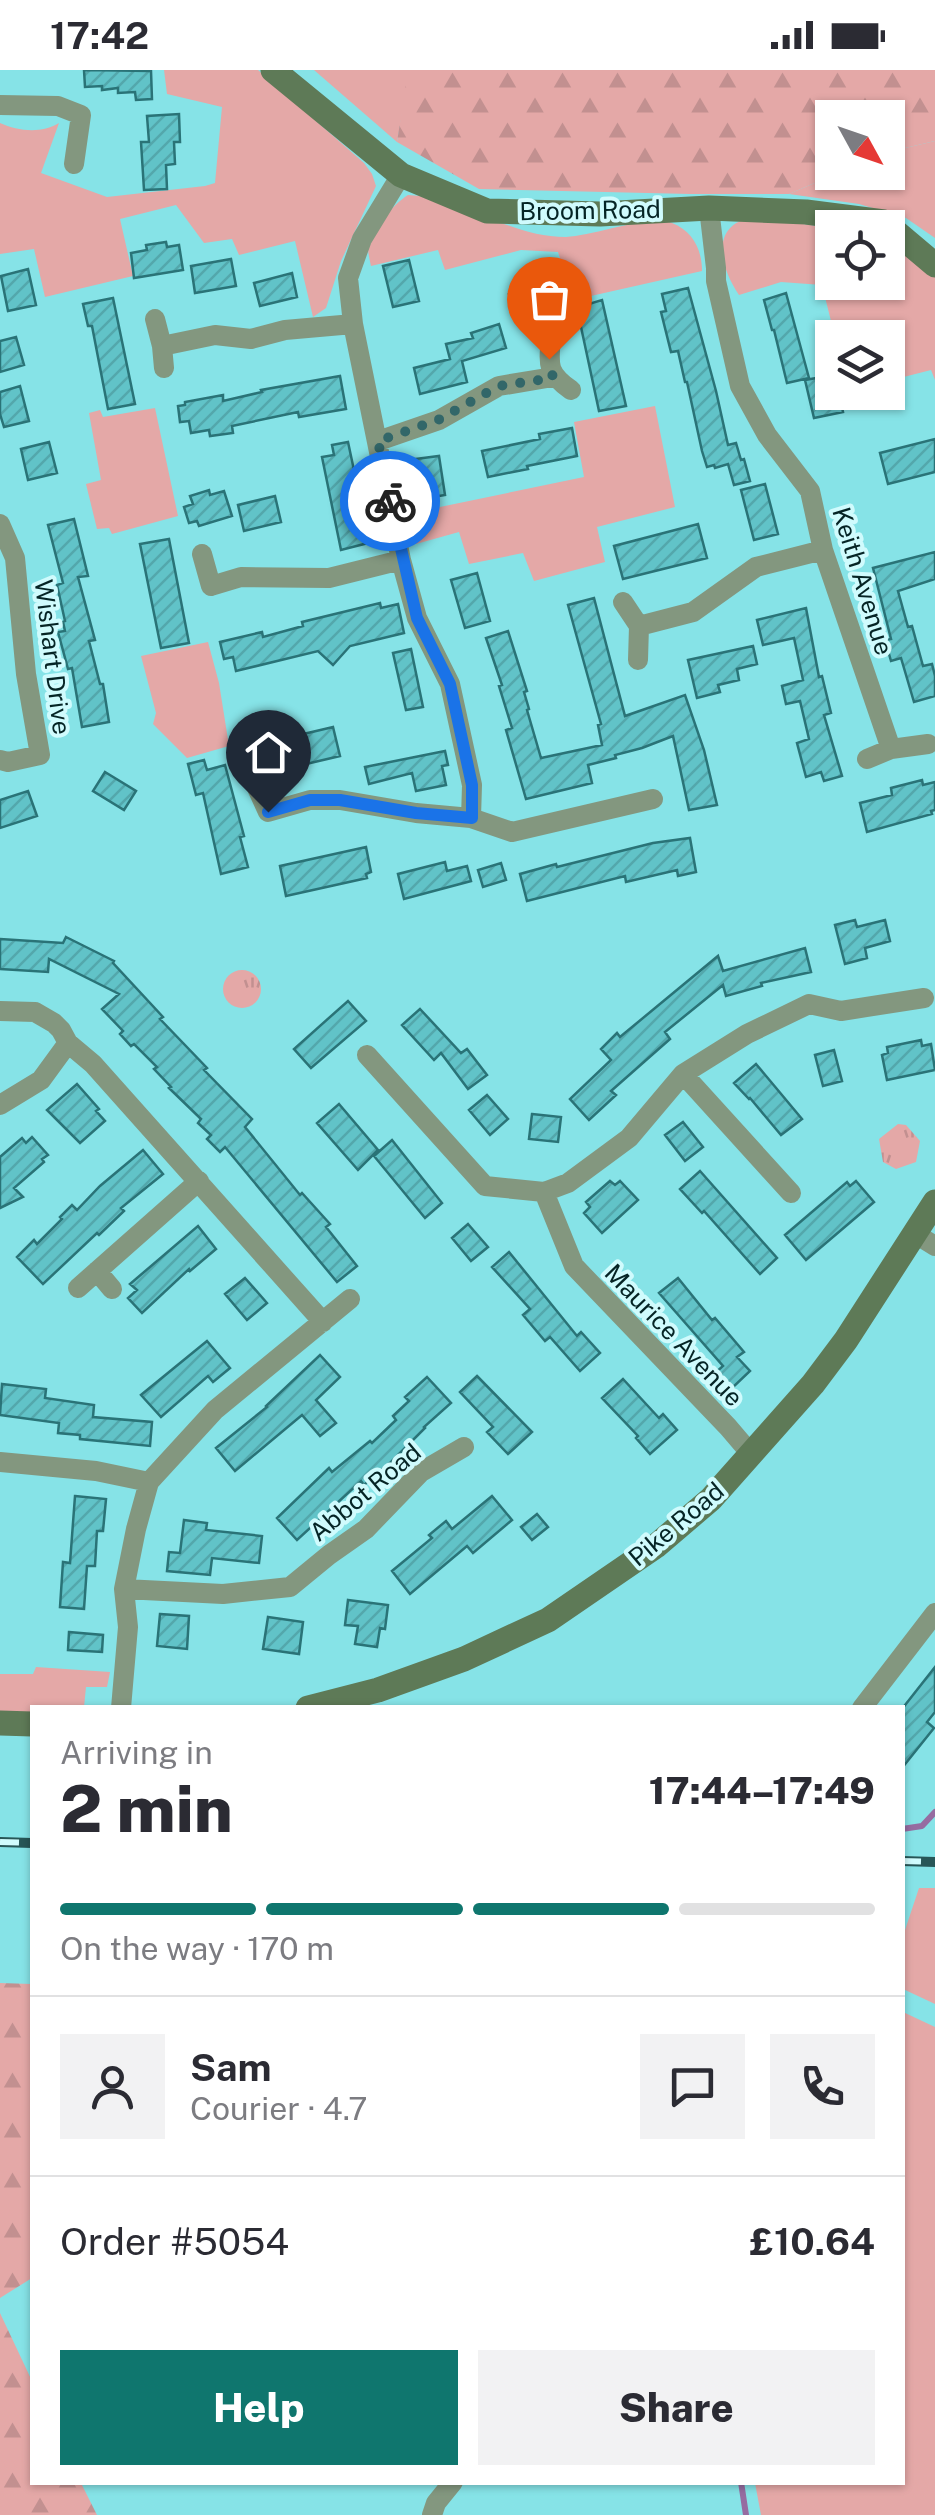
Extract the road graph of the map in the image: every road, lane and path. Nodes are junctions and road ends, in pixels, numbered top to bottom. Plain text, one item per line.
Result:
1 (273, 70) edge
2 (0, 106) edge
3 (74, 164) dead end
4 (401, 175) junction
5 (708, 208) junction
6 (935, 265) edge
7 (155, 319) dead end
8 (353, 324) junction
9 (551, 339) dead end
10 (162, 346) junction
11 (164, 368) dead end
12 (378, 441) junction
13 (1, 527) edge
14 (824, 550) junction
15 (202, 554) dead end
16 (402, 560) junction
17 (623, 602) dead end
18 (639, 626) junction
19 (638, 660) dead end
20 (928, 744) dead end
21 (892, 749) junction
22 (868, 759) dead end
23 (0, 760) edge
24 (251, 774) dead end
25 (653, 799) dead end
26 (472, 818) junction
27 (924, 998) dead end
28 (0, 1011) edge
29 (68, 1043) junction
30 (367, 1056) dead end
31 (683, 1074) junction
32 (0, 1105) edge
33 (198, 1181) junction
34 (544, 1192) junction
35 (791, 1194) dead end
36 (935, 1202) edge
37 (924, 1240) edge
38 (97, 1271) junction
39 (78, 1288) dead end
40 (112, 1289) dead end
41 (350, 1299) dead end
42 (324, 1322) junction
43 (464, 1447) dead end
44 (751, 1454) junction
45 (0, 1462) edge
46 (149, 1482) junction
47 (124, 1589) junction
48 (935, 1613) edge
49 (122, 1705) edge
50 (320, 1705) edge
51 (864, 1705) edge
52 (0, 1724) edge
53 (30, 1724) edge
54 (451, 2485) edge
55 (432, 2515) edge

1 - 4 street, Broom Road
2 - 3 street
4 - 5 street, Broom Road
4 - 8 street
5 - 6 street, Broom Road
5 - 14 street, Keith Avenue
7 - 10 street
8 - 10 street
8 - 12 street
9 - 12 street
10 - 11 street
12 - 16 street
13 - 23 street, Wishart Drive
14 - 18 street
14 - 21 street, Keith Avenue
15 - 16 street
16 - 26 street
17 - 18 street
18 - 19 street
20 - 21 street
21 - 22 street
24 - 26 street
25 - 26 street
27 - 31 street
28 - 29 street
29 - 32 street
29 - 33 street
30 - 34 street
31 - 34 street
31 - 35 street
33 - 38 street
33 - 42 street
34 - 44 street, Maurice Avenue
36 - 37 street, Pike Road
37 - 44 street, Pike Road
38 - 39 street
38 - 40 street
41 - 42 street
42 - 46 street
43 - 47 street, Abbot Road
44 - 50 street, Pike Road
45 - 46 street
46 - 47 street
47 - 49 street
48 - 51 street
52 - 53 street
54 - 55 street

